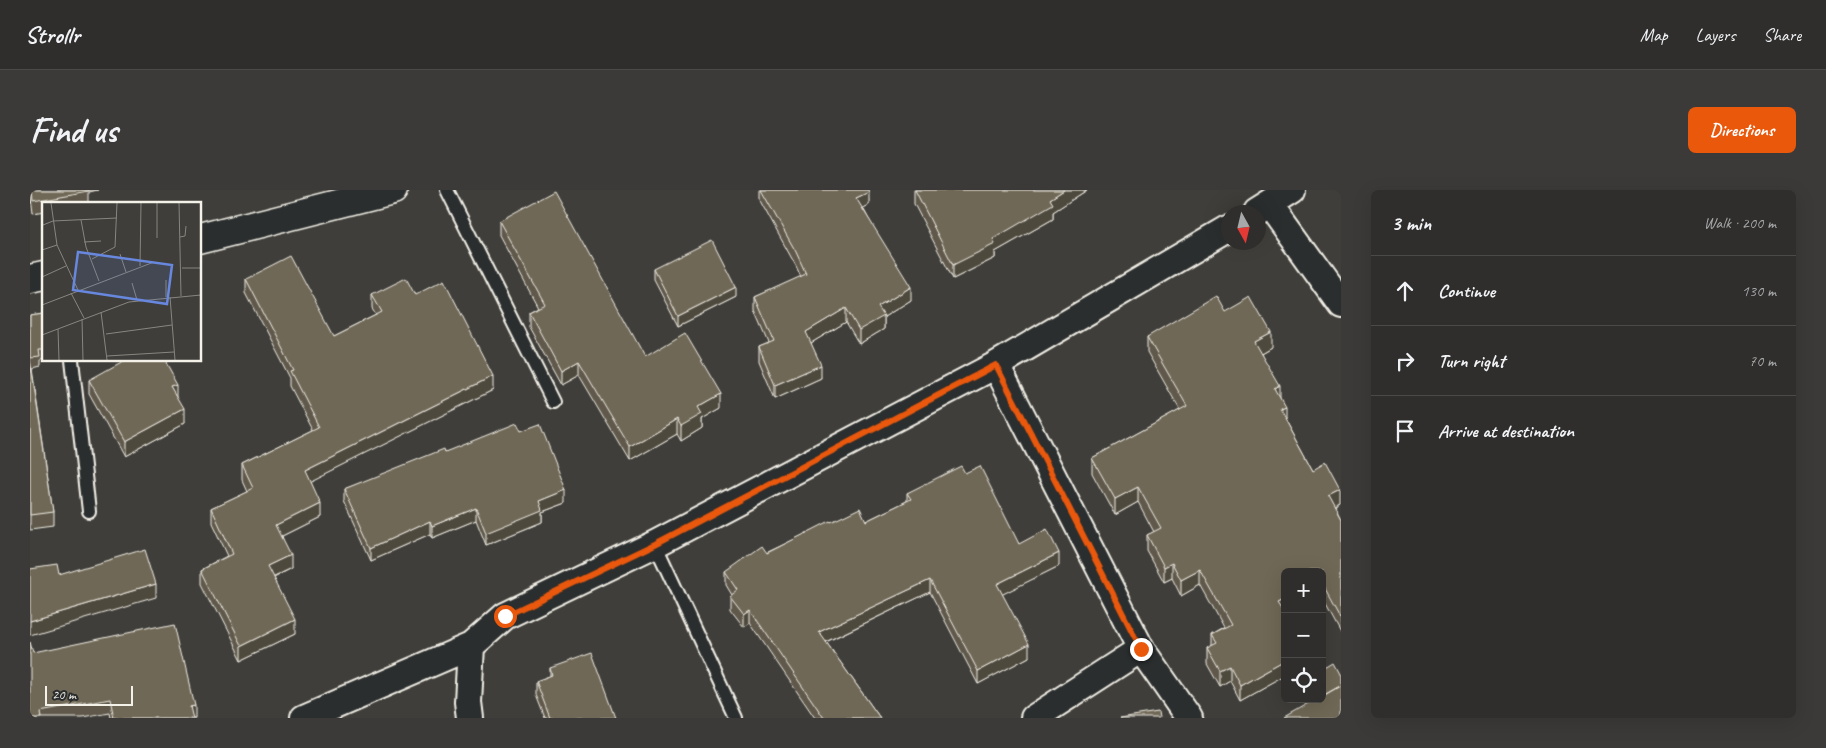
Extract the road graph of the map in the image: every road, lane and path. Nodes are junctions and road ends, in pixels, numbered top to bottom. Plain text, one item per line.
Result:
1 (393, 190) edge
2 (447, 190) edge
3 (1292, 190) edge
4 (1266, 207) edge
5 (1266, 213) edge
6 (1221, 233) edge
7 (201, 240) edge
8 (1339, 298) edge
9 (72, 361) edge
10 (996, 365) junction
11 (553, 402) dead end
12 (89, 511) dead end
13 (655, 544) junction
14 (471, 646) junction
15 (1141, 649) junction
16 (304, 718) edge
17 (470, 718) edge
18 (736, 718) edge
19 (1034, 718) edge
20 (1189, 718) edge

1 - 7 street
2 - 11 lane
3 - 4 street
5 - 8 street
6 - 10 street
9 - 12 lane
10 - 13 street
10 - 15 street
13 - 14 street
13 - 18 lane
14 - 16 street
14 - 17 street
15 - 19 street
15 - 20 street

